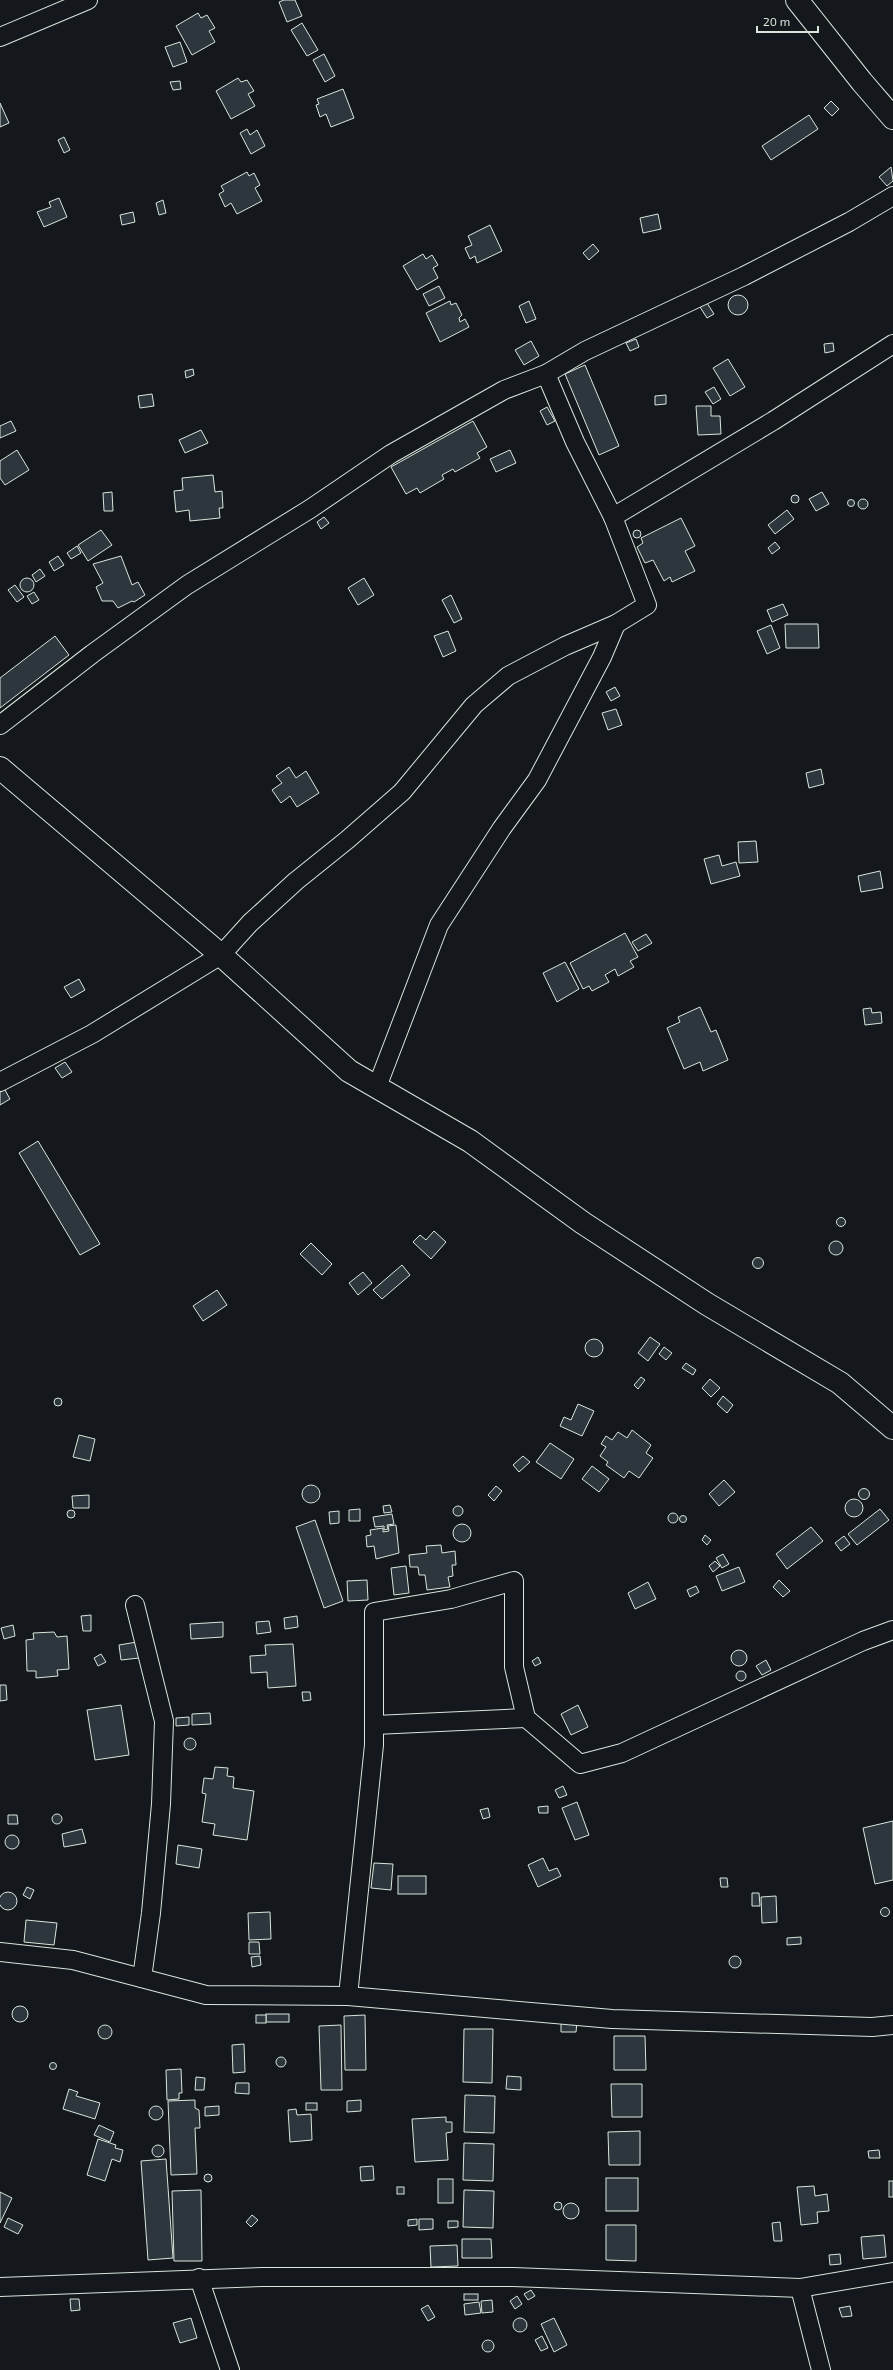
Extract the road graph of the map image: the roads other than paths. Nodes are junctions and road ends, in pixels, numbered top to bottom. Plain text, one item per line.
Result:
1 (88, 0) edge
2 (797, 0) edge
3 (0, 37) edge
4 (893, 118) edge
5 (893, 196) edge
6 (893, 344) edge
7 (546, 374) junction
8 (613, 517) junction
9 (616, 624) junction
10 (0, 725) edge
11 (0, 768) edge
12 (221, 955) junction
13 (0, 1082) edge
14 (377, 1087) junction
15 (893, 1428) edge
16 (135, 1604) dead end
17 (893, 1630) edge
18 (526, 1718) junction
19 (375, 1725) junction
20 (0, 1952) edge
21 (142, 1978) junction
22 (348, 1996) junction
23 (893, 2025) edge
24 (893, 2272) edge
25 (199, 2278) junction
26 (0, 2287) edge
27 (800, 2288) junction
28 (230, 2370) edge
29 (822, 2370) edge

1 - 3 street
2 - 4 street
5 - 7 street
6 - 8 street
7 - 8 street
7 - 10 street
8 - 9 street
9 - 12 street
9 - 14 street
11 - 12 street
12 - 13 street
12 - 14 street
14 - 15 street
16 - 21 street
17 - 18 street
18 - 19 street
18 - 19 street
19 - 22 street
20 - 21 street
21 - 22 street
22 - 23 street
24 - 27 street
25 - 26 street
25 - 27 street
25 - 28 street
27 - 29 street

